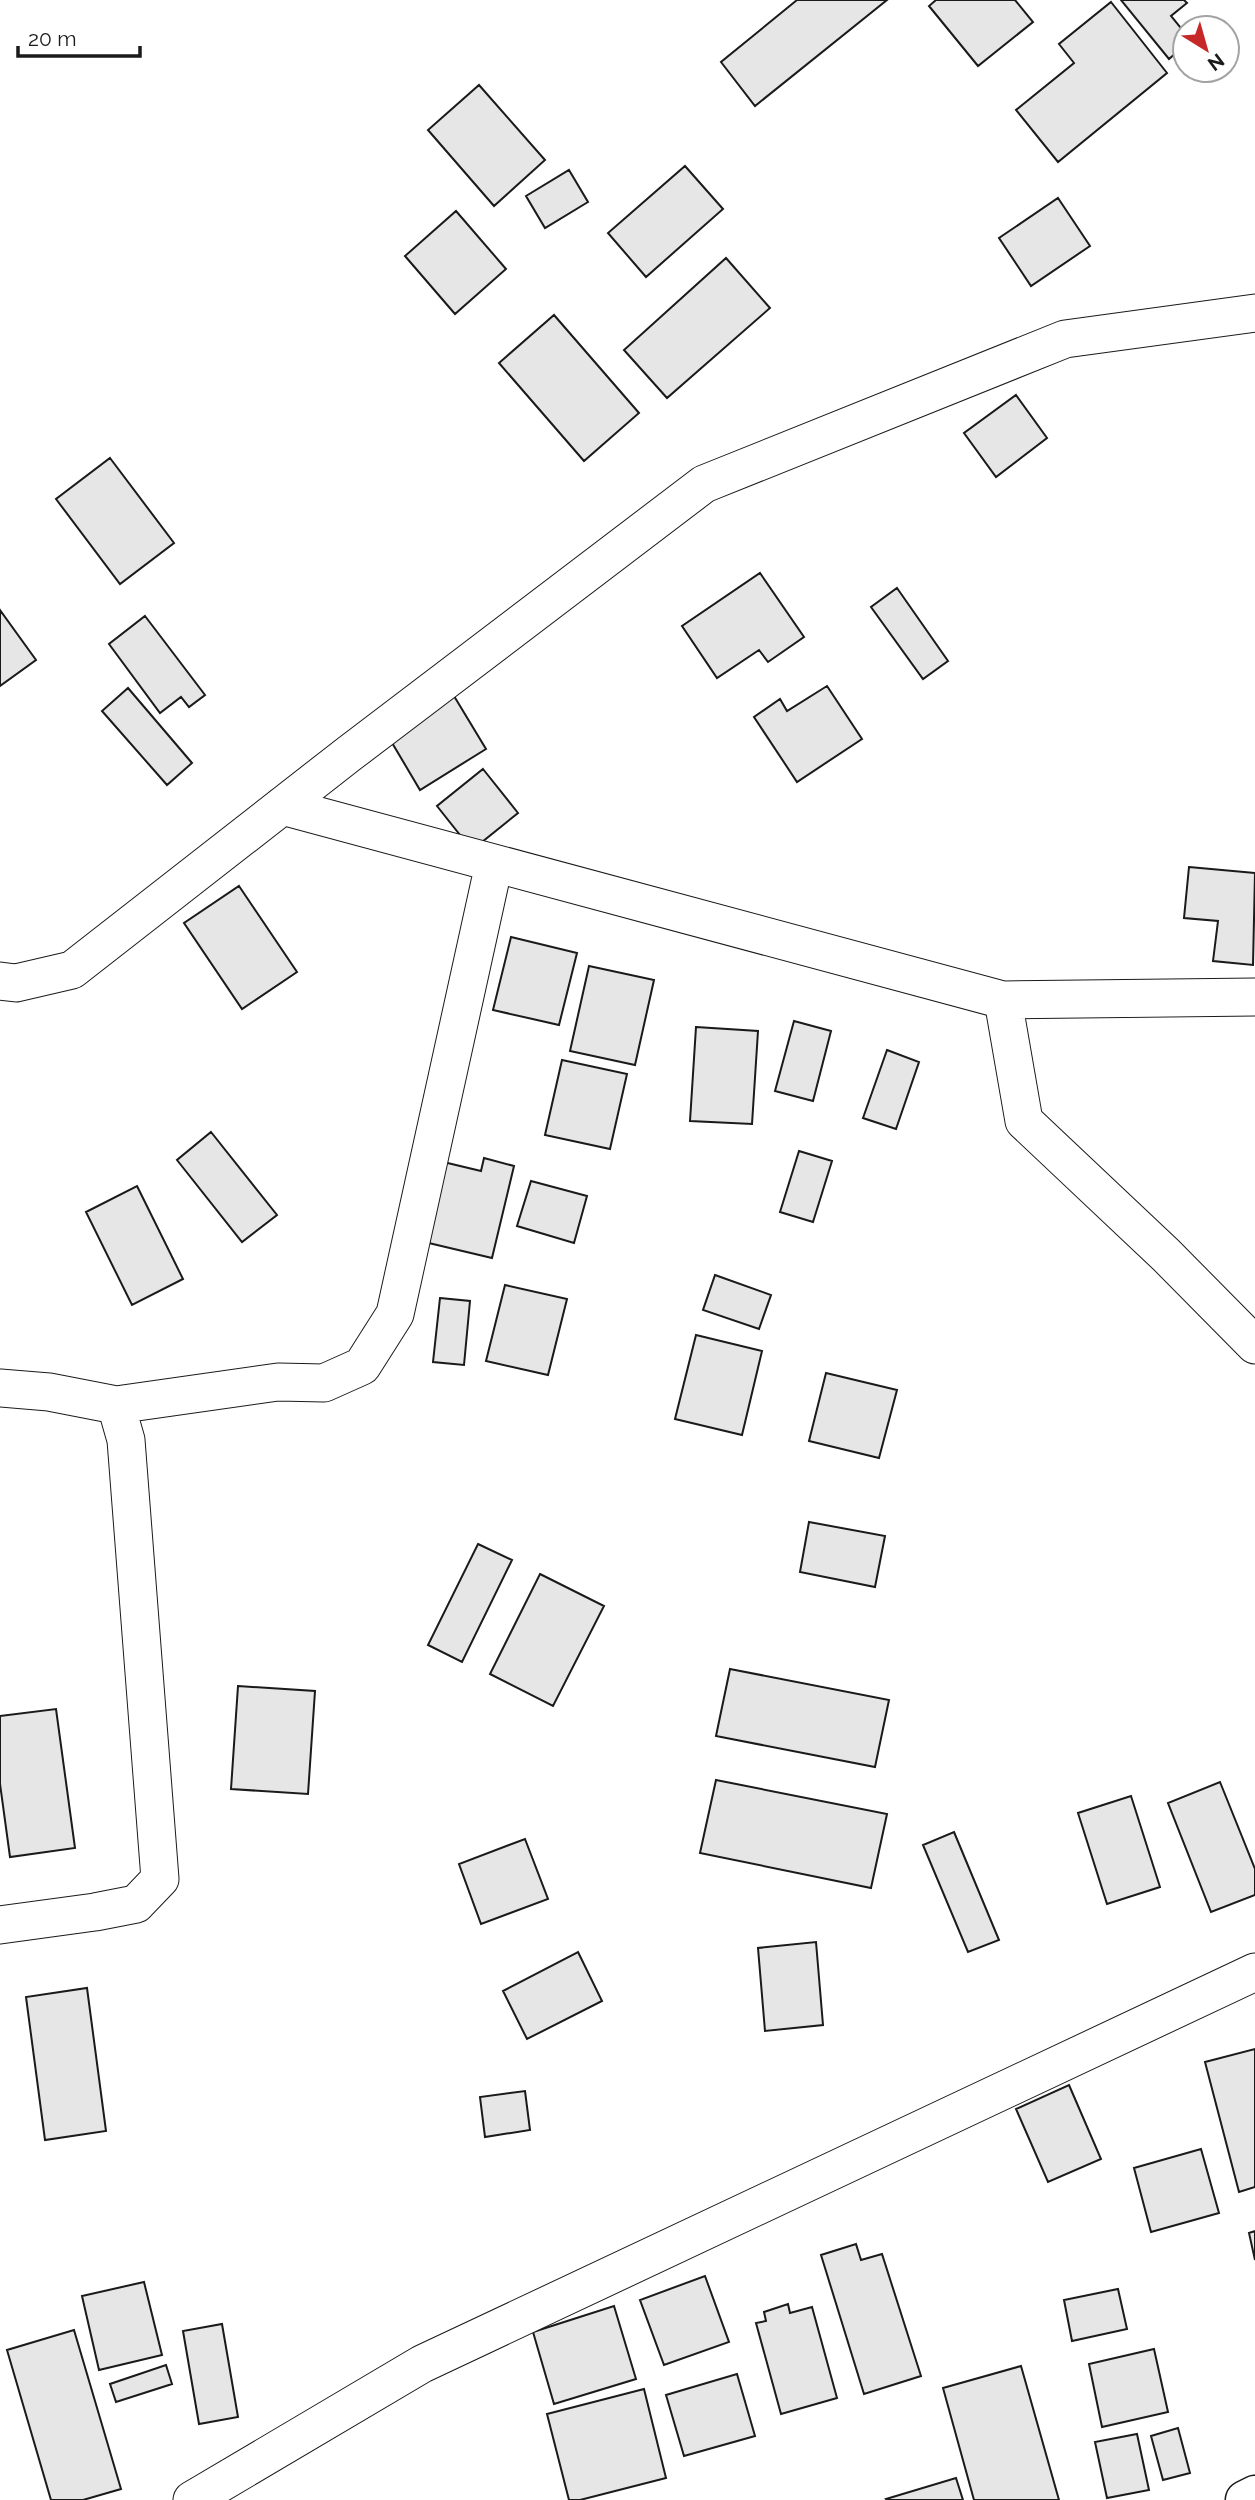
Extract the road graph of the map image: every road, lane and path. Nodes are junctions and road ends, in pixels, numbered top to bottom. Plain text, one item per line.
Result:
1 (1255, 313) edge
2 (282, 806) junction
3 (494, 864) junction
4 (0, 981) edge
5 (1255, 997) edge
6 (1003, 1000) junction
7 (1255, 1345) edge
8 (0, 1388) edge
9 (116, 1405) junction
10 (0, 1925) edge
11 (1255, 1972) edge
12 (1255, 2495) edge
13 (192, 2500) edge
14 (1245, 2500) edge

1 - 2 street
2 - 3 street
2 - 4 street
3 - 6 street
3 - 9 street
5 - 6 street
6 - 7 street
8 - 9 street
9 - 10 street
11 - 13 street
12 - 14 street

